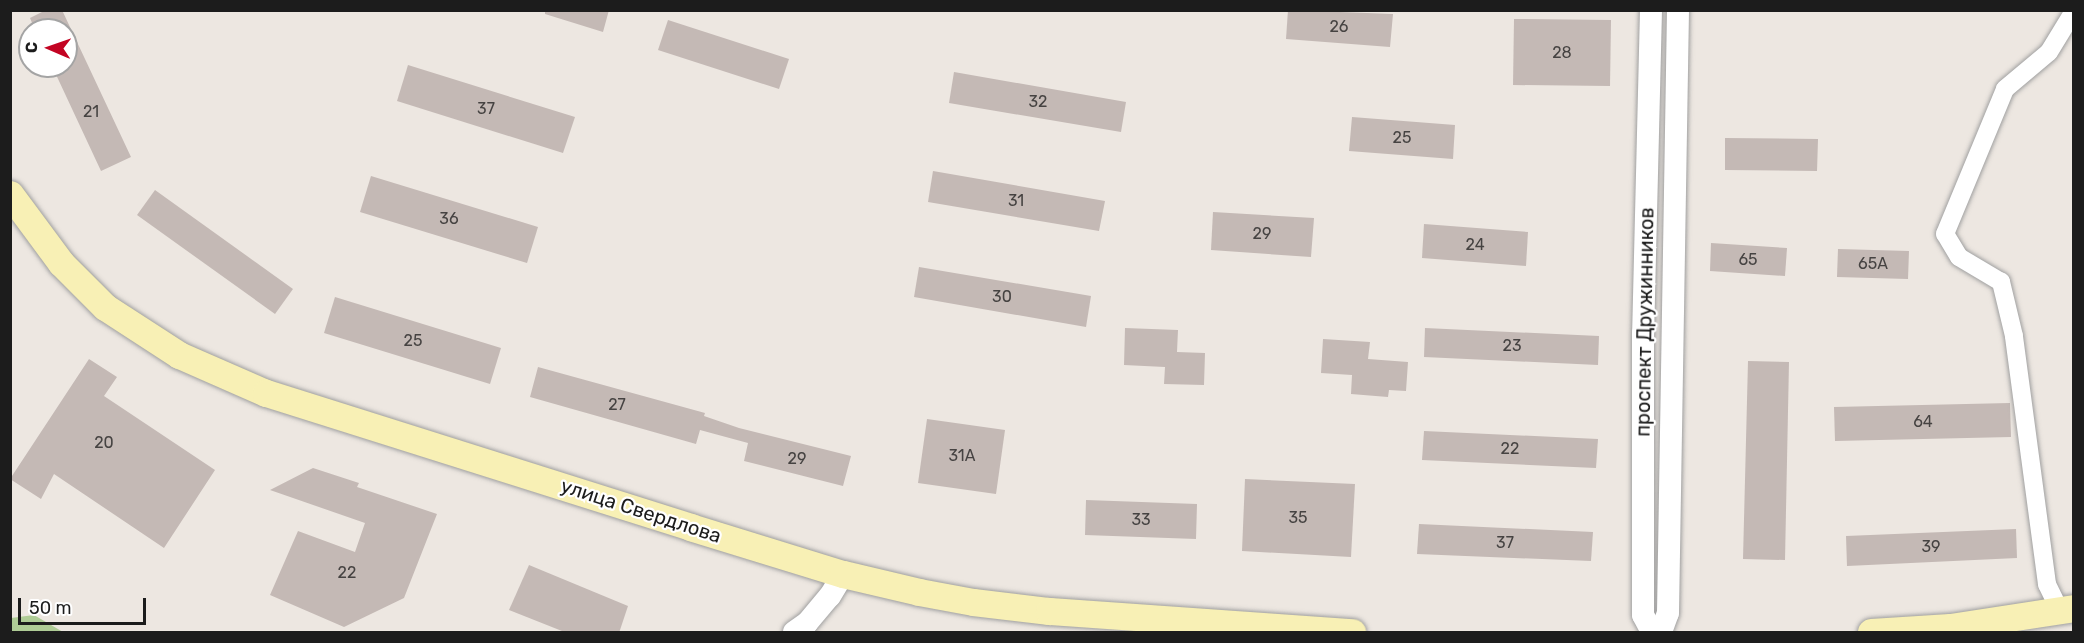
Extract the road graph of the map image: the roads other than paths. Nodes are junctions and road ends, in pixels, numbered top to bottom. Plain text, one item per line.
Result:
1 (1651, 10) edge
2 (1678, 10) edge
3 (2073, 11) edge
4 (10, 194) edge
5 (843, 574) junction
6 (2067, 609) edge
7 (794, 633) edge
8 (1352, 633) edge
9 (1652, 633) edge
10 (1660, 633) edge
11 (1871, 633) edge

1 - 9 street, проспект Дружинников
2 - 10 street, проспект Дружинников
3 - 6 street
4 - 5 main road, улица Свердлова
5 - 7 street
5 - 8 main road, улица Свердлова
6 - 11 main road

